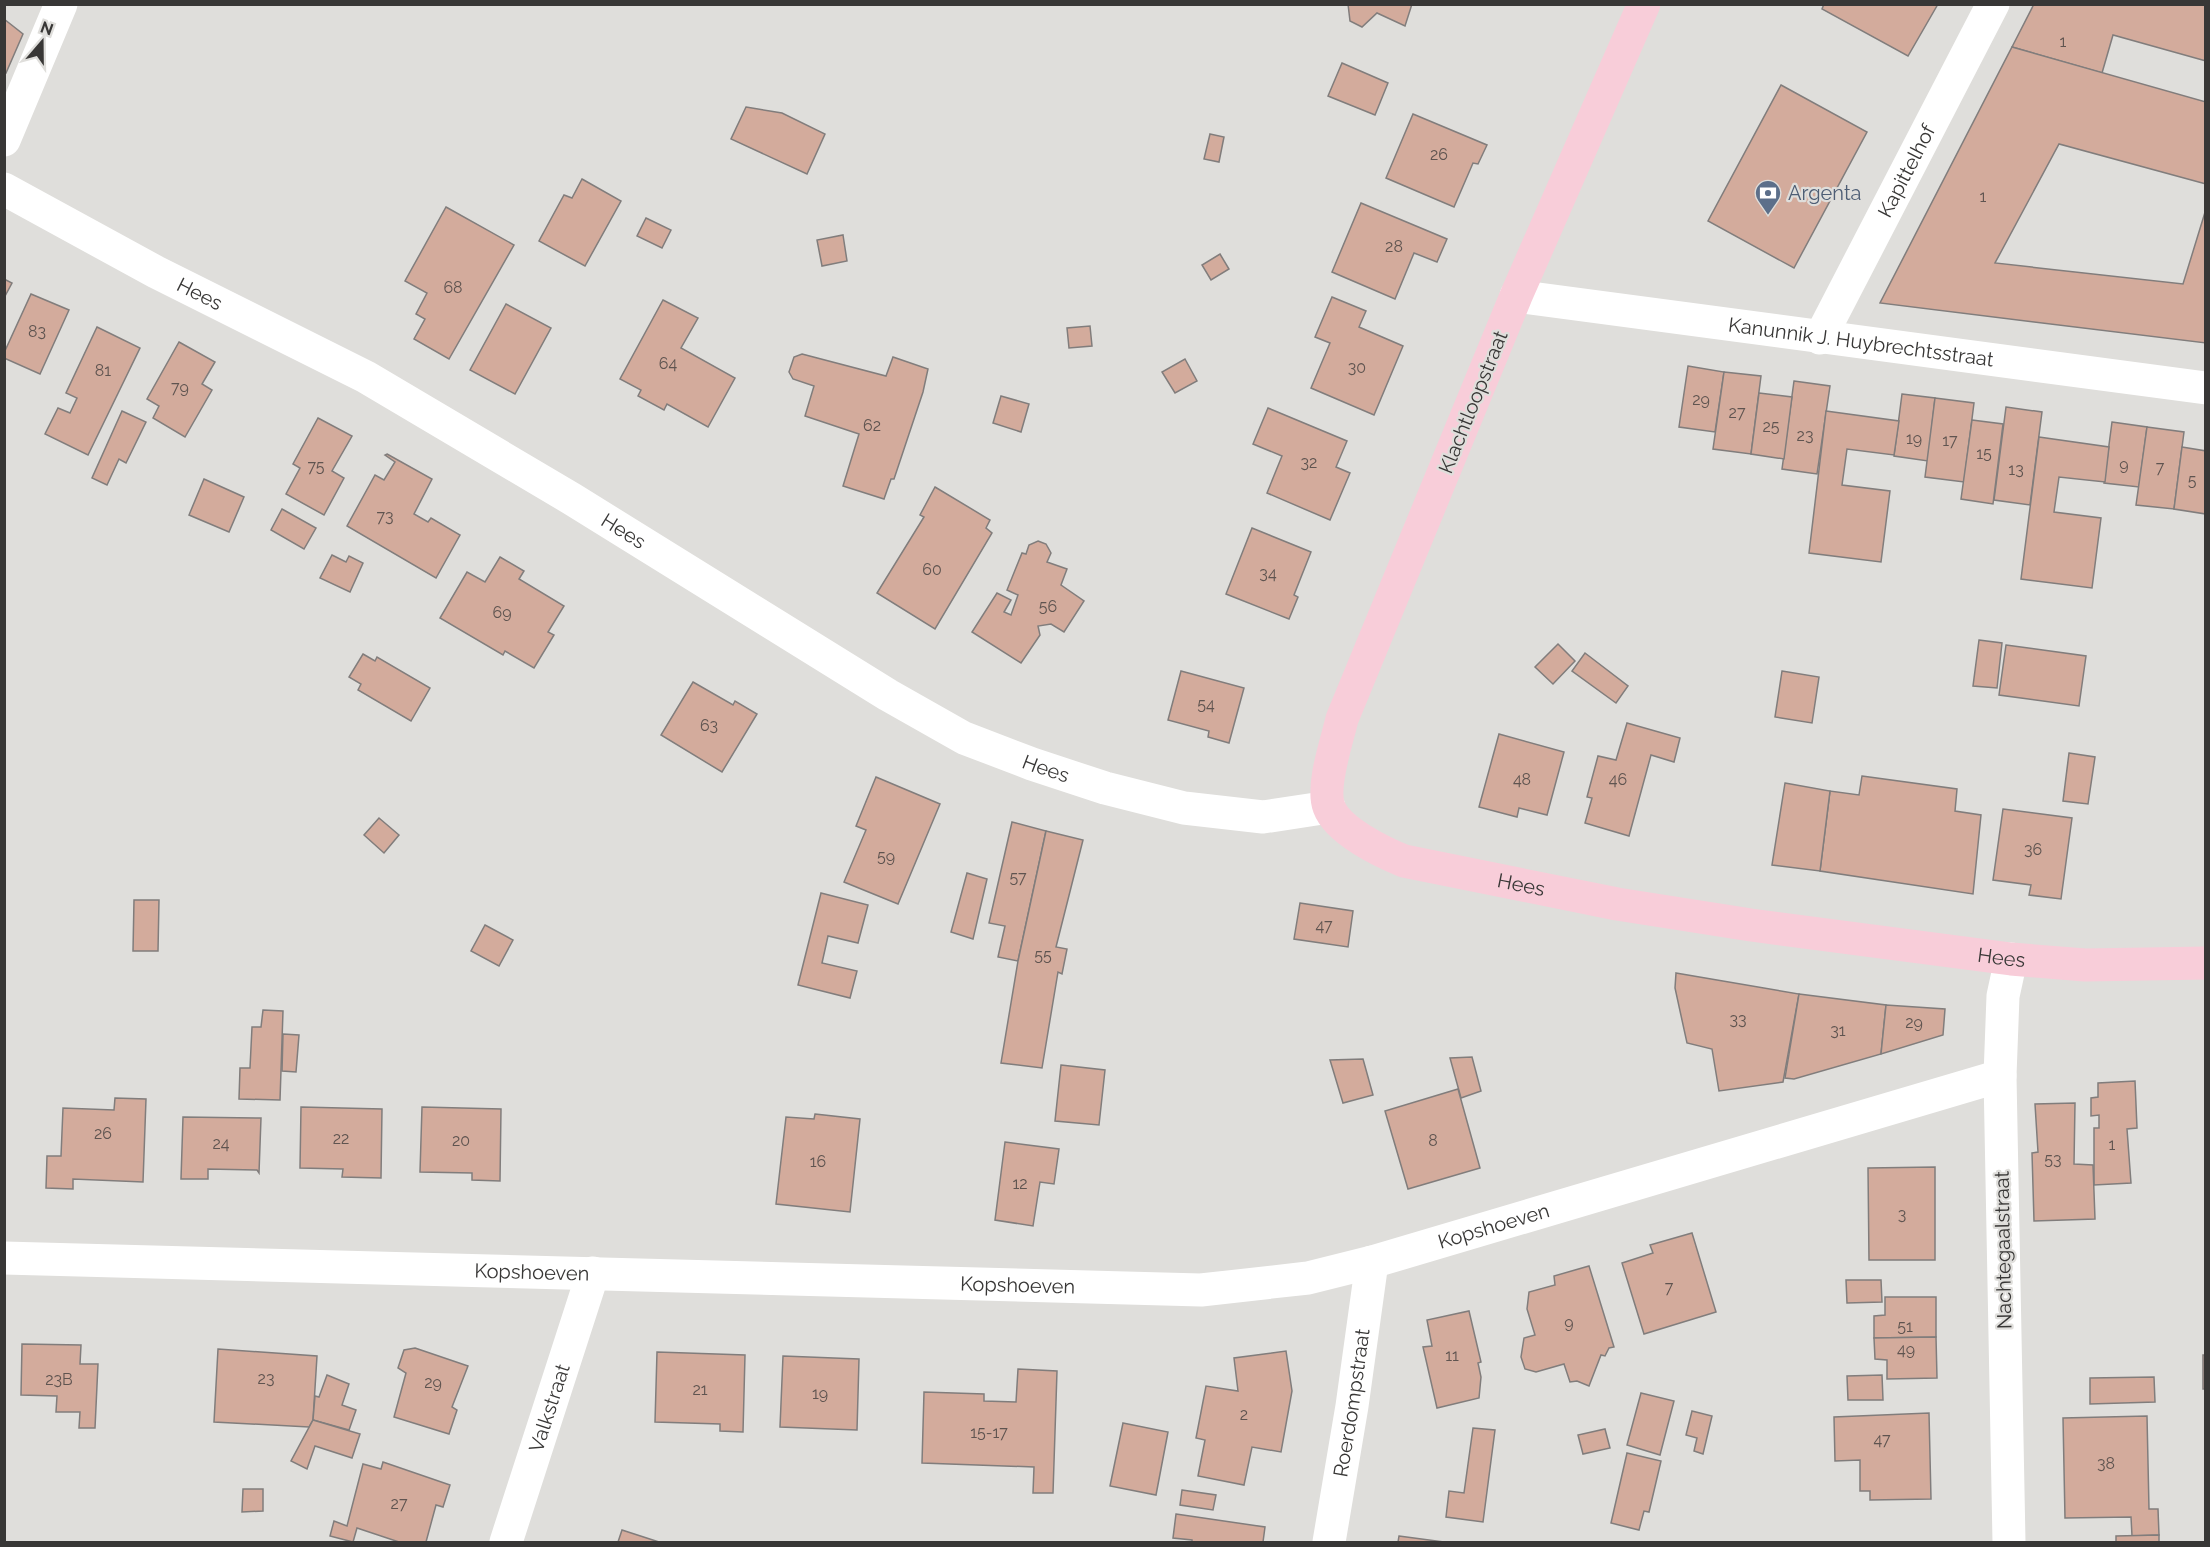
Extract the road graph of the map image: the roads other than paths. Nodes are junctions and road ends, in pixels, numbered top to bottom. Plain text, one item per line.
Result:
1 (61, 4) edge
2 (1644, 4) edge
3 (1993, 4) edge
4 (4, 140) edge
5 (4, 189) edge
6 (1516, 296) junction
7 (1820, 338) junction
8 (2205, 388) edge
9 (1329, 807) junction
10 (2011, 959) junction
11 (2205, 963) edge
12 (2000, 1076) junction
13 (4, 1258) edge
14 (1372, 1262) junction
15 (593, 1273) junction
16 (506, 1542) edge
17 (1329, 1542) edge
18 (2009, 1542) edge

1 - 4 street
2 - 6 main road, Klachtloopstraat
3 - 7 street, Kapittelhof
5 - 9 street, Hees
6 - 7 street, Kanunnik J. Huybrechtsstraat
6 - 9 main road, Klachtloopstraat
7 - 8 street, Kanunnik J. Huybrechtsstraat
9 - 10 main road, Hees
10 - 11 main road, Hees
10 - 12 street, Nachtegaalstraat
12 - 14 street, Kopshoeven
12 - 18 street, Nachtegaalstraat
13 - 15 street, Kopshoeven
14 - 15 street, Kopshoeven
14 - 17 street, Roerdompstraat
15 - 16 street, Valkstraat

